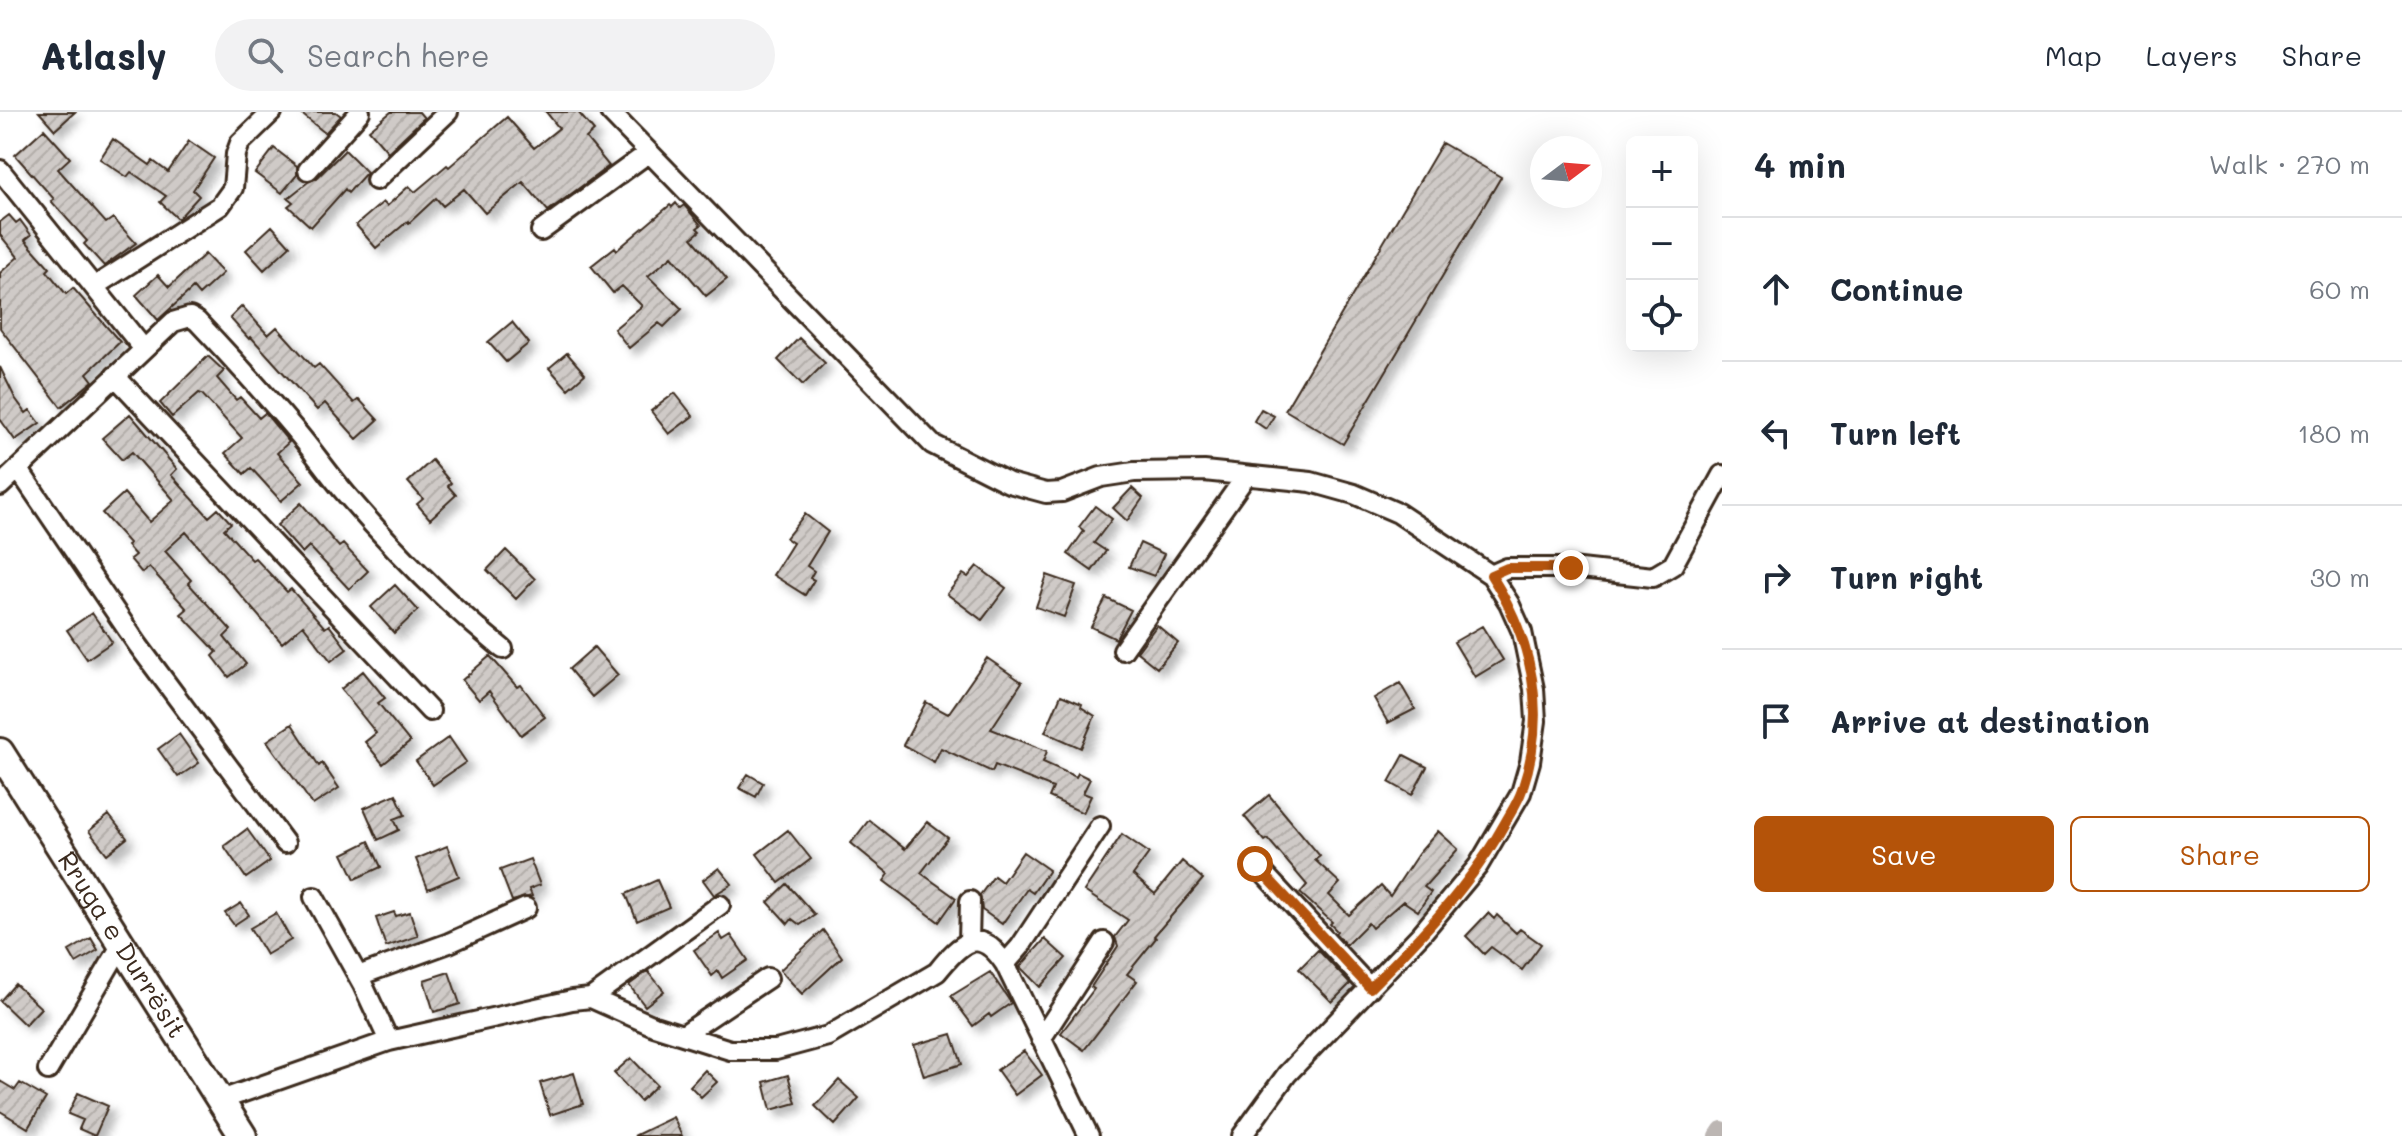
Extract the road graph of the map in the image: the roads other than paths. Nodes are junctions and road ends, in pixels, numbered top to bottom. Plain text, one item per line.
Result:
1 (272, 112) edge
2 (360, 112) edge
3 (448, 112) edge
4 (610, 112) edge
5 (648, 153) junction
6 (0, 170) edge
7 (308, 170) dead end
8 (376, 180) dead end
9 (541, 231) dead end
10 (95, 286) junction
11 (143, 348) junction
12 (115, 376) junction
13 (19, 470) junction
14 (1722, 475) edge
15 (1246, 476) junction
16 (0, 486) edge
17 (1491, 575) junction
18 (503, 649) dead end
19 (1123, 650) dead end
20 (430, 711) dead end
21 (0, 752) edge
22 (1100, 826) dead end
23 (285, 843) dead end
24 (1255, 864) dead end
25 (314, 897) dead end
26 (970, 901) dead end
27 (720, 905) dead end
28 (526, 908) dead end
29 (969, 941) junction
30 (1104, 942) dead end
31 (122, 944) junction
32 (1005, 964) junction
33 (358, 976) junction
34 (768, 978) dead end
35 (1370, 988) junction
36 (591, 998) junction
37 (683, 1035) junction
38 (1041, 1039) junction
39 (389, 1041) junction
40 (48, 1070) dead end
41 (221, 1100) junction
42 (243, 1136) edge
43 (1089, 1136) edge
44 (1242, 1136) edge

1 - 10 street
2 - 7 street
3 - 8 street
4 - 5 street
5 - 9 street
5 - 15 street
6 - 10 street
10 - 11 street
11 - 12 street
11 - 18 street
12 - 13 street
12 - 20 street
13 - 16 street
13 - 23 street
14 - 17 street
15 - 17 street
15 - 19 street
17 - 35 street
21 - 31 main road, Rruga e Durrësit
22 - 32 street
24 - 35 street
25 - 33 street
26 - 29 street
27 - 36 street
28 - 33 street
29 - 32 street
29 - 37 street
30 - 38 street
31 - 40 street
31 - 41 main road, Rruga e Durrësit
32 - 38 street
33 - 39 street
34 - 37 street
35 - 44 street
36 - 37 street
36 - 39 street
38 - 43 street
39 - 41 street
41 - 42 main road, Rruga e Durrësit

